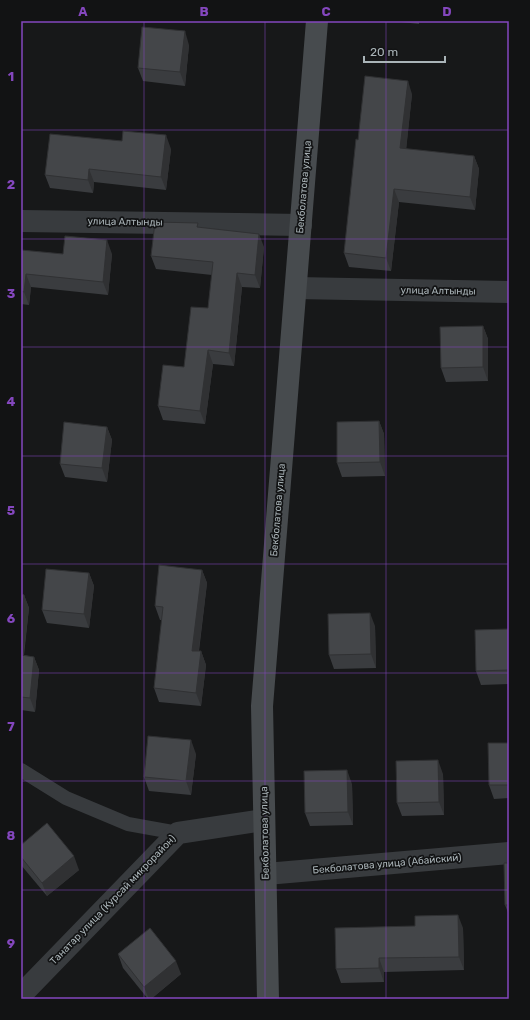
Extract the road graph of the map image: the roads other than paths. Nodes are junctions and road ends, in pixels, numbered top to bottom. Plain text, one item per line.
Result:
1 (317, 21) edge
2 (21, 221) edge
3 (301, 225) junction
4 (296, 288) junction
5 (509, 292) edge
6 (21, 770) edge
7 (264, 820) junction
8 (178, 834) junction
9 (509, 853) edge
10 (266, 874) junction
11 (21, 995) edge
12 (268, 999) edge

1 - 3 street, Бекболатова улица
2 - 3 street, улица Алтынды
3 - 4 street, Бекболатова улица
4 - 5 street, улица Алтынды
4 - 7 street, Бекболатова улица
6 - 8 lane
7 - 8 street, Танатар улица (Курсай микрорайон)
7 - 10 street, Бекболатова улица
8 - 11 street, Танатар улица (Курсай микрорайон)
9 - 10 street, Бекболатова улица (Абайский)
10 - 12 street, Бекболатова улица

